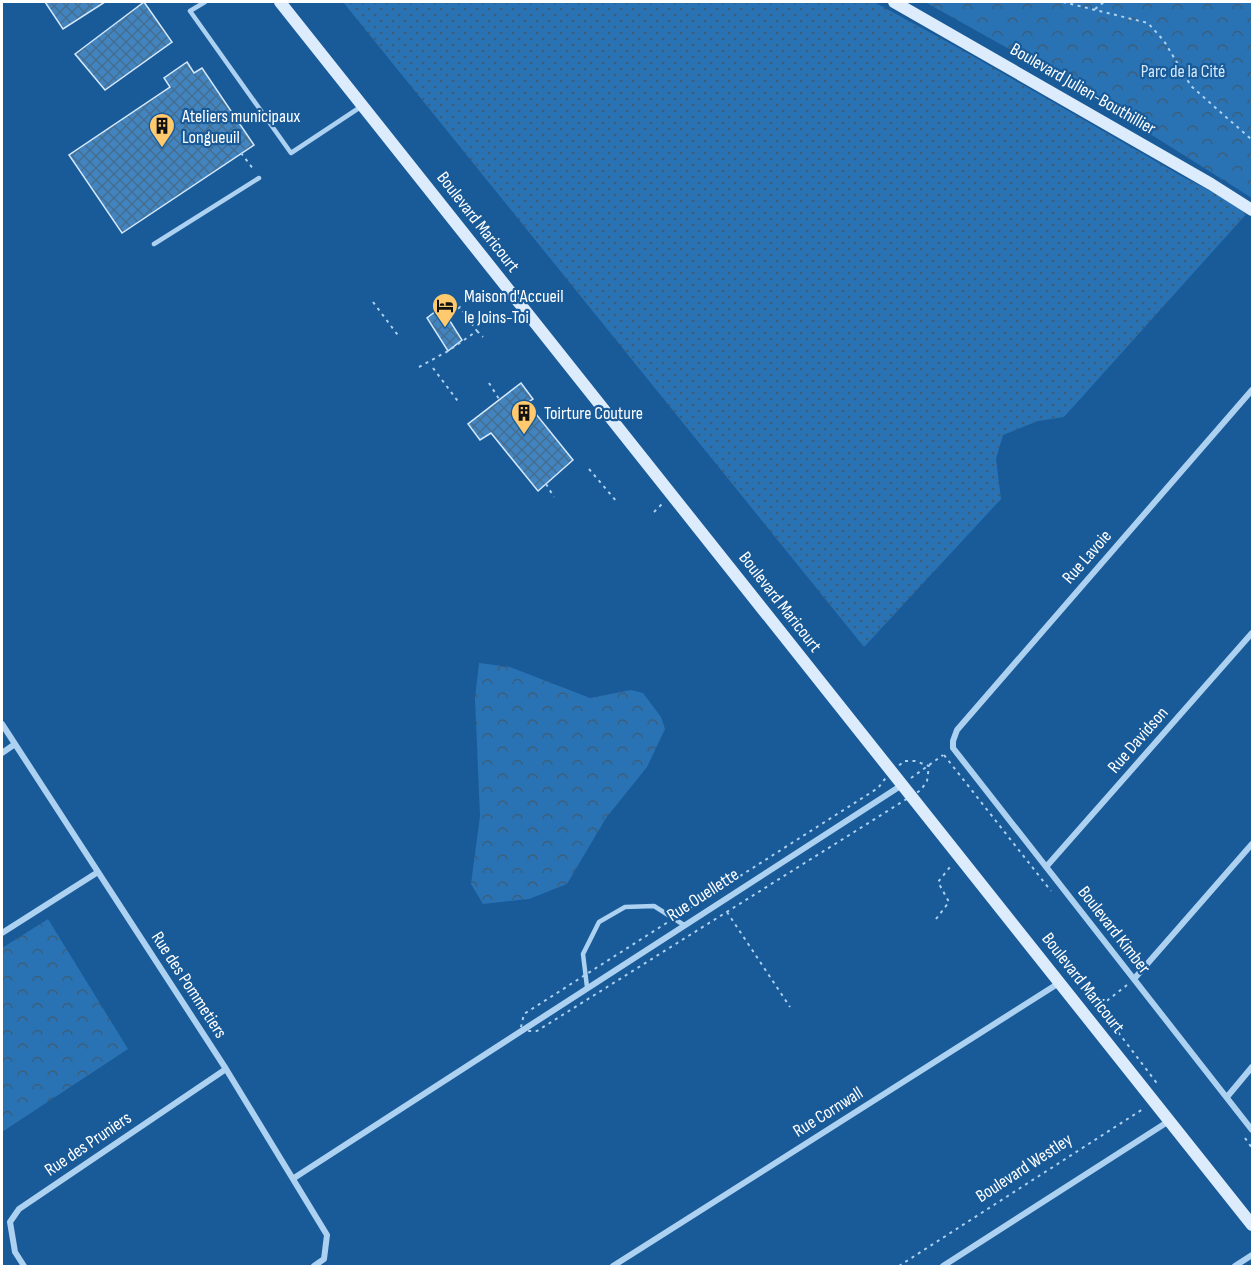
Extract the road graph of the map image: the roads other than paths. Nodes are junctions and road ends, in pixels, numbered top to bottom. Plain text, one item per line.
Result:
1 (205, 2) edge
2 (280, 2) edge
3 (894, 2) edge
4 (362, 105) junction
5 (260, 178) road end
6 (1252, 210) edge
7 (154, 244) dead end
8 (1252, 390) edge
9 (1252, 633) edge
10 (2, 724) edge
11 (15, 744) junction
12 (953, 748) joint
13 (2, 753) edge
14 (903, 785) junction
15 (1252, 844) edge
16 (1046, 867) junction
17 (98, 872) junction
18 (684, 925) junction
19 (2, 933) edge
20 (1134, 979) junction
21 (1059, 982) junction
22 (587, 987) junction
23 (1252, 1067) edge
24 (226, 1069) junction
25 (1227, 1097) junction
26 (1170, 1121) junction
27 (1252, 1130) edge
28 (294, 1178) junction
29 (1252, 1225) edge
30 (1252, 1255) edge
31 (24, 1266) edge
32 (314, 1266) edge
33 (613, 1266) edge
34 (943, 1266) edge
35 (1235, 1266) edge

1 - 4 lane
2 - 4 street, Boulevard Maricourt
3 - 6 street, Boulevard Julien-Bouthillier
4 - 14 street, Boulevard Maricourt
5 - 7 lane
8 - 12 street, Rue Lavoie
9 - 16 street, Rue Davidson
10 - 11 street, Rue des Pommetiers
11 - 13 street
11 - 17 street, Rue des Pommetiers
12 - 16 street, Boulevard Kimber
14 - 18 street, Rue Ouellette
14 - 21 street, Boulevard Maricourt
15 - 20 street
16 - 20 street, Boulevard Kimber
17 - 19 street
17 - 24 street, Rue des Pommetiers
18 - 22 street, Rue Ouellette
18 - 22 lane
20 - 25 street, Boulevard Kimber
21 - 26 street, Boulevard Maricourt
21 - 33 street, Rue Cornwall
22 - 28 street, Rue Ouellette
23 - 25 street
24 - 28 street, Rue des Pommetiers
24 - 31 street, Rue des Pruniers
25 - 27 street, Boulevard Kimber
26 - 29 street, Boulevard Maricourt
26 - 34 street
28 - 32 street, Rue des Pommetiers
30 - 35 street

